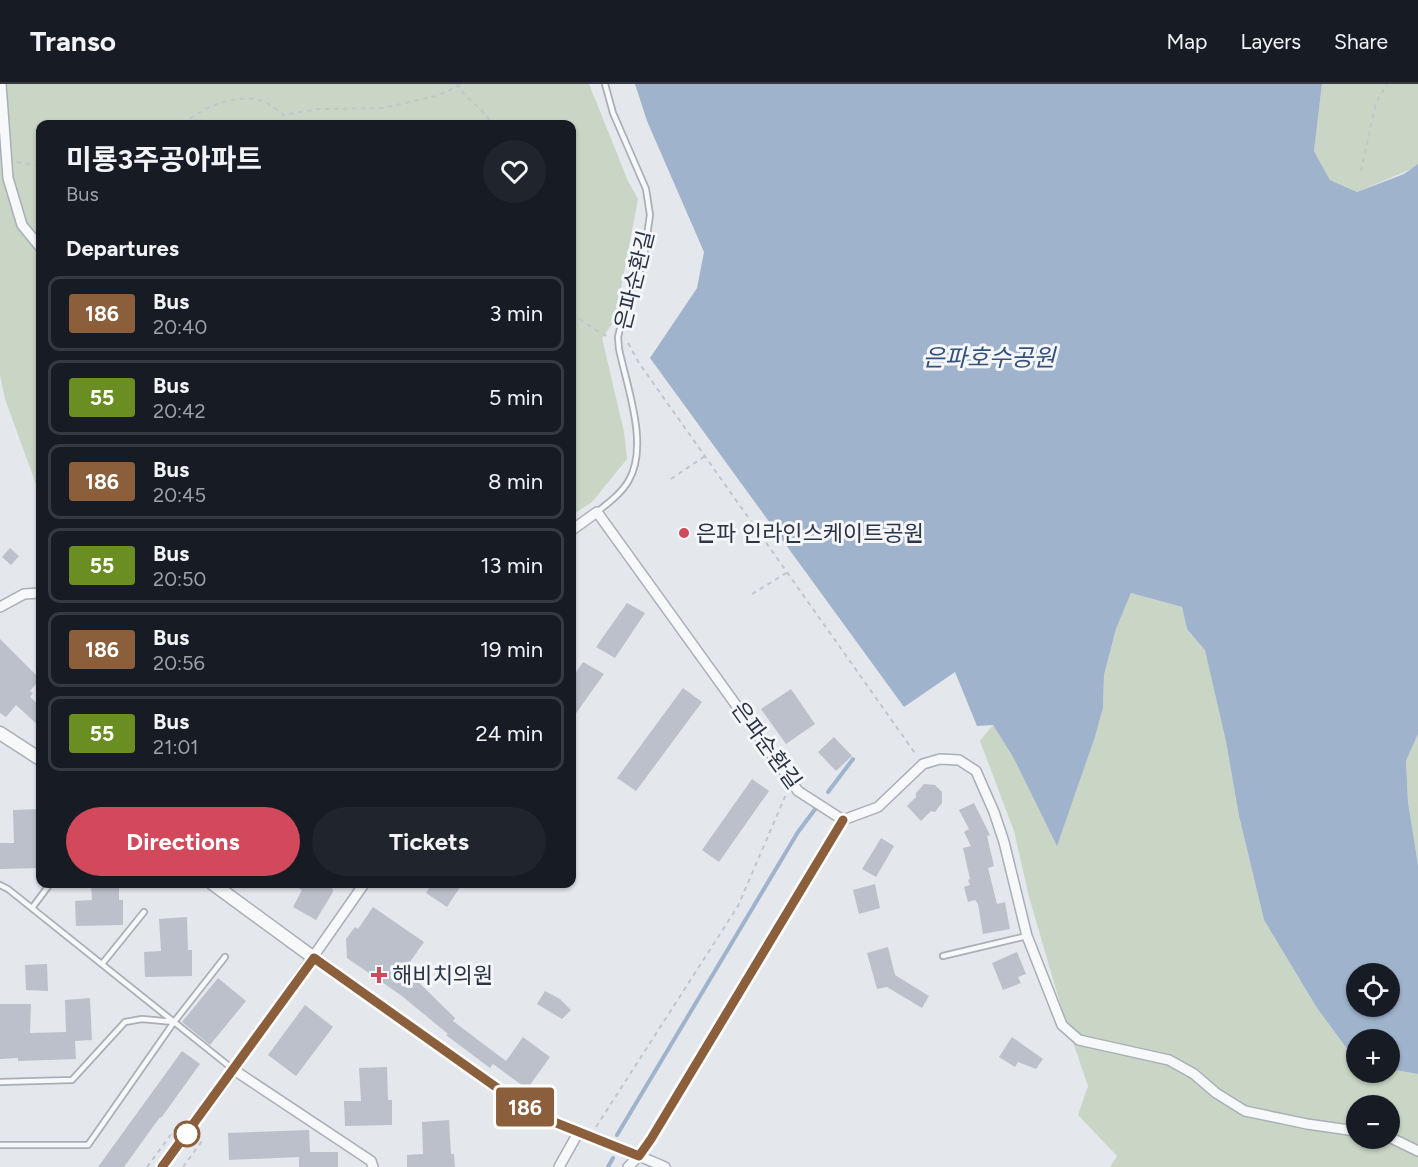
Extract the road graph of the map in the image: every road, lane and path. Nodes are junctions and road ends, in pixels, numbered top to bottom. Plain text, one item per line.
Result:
1 (1, 84) edge
2 (463, 84) edge
3 (605, 84) edge
4 (1387, 84) edge
5 (457, 86) edge
6 (189, 120) edge
7 (489, 120) edge
8 (7, 161) junction
9 (36, 165) edge
10 (1361, 171) dead end
11 (36, 242) edge
12 (576, 316) edge
13 (620, 330) junction
14 (618, 337) junction
15 (705, 456) junction
16 (670, 478) dead end
17 (597, 512) junction
18 (576, 527) edge
19 (788, 572) junction
20 (36, 593) edge
21 (752, 594) dead end
22 (0, 607) edge
23 (0, 733) edge
24 (36, 756) edge
25 (923, 764) junction
26 (792, 782) junction
27 (843, 820) junction
28 (0, 885) edge
29 (47, 888) edge
30 (218, 888) edge
31 (361, 888) edge
32 (32, 908) junction
33 (144, 912) dead end
34 (1026, 936) junction
35 (943, 956) dead end
36 (225, 957) dead end
37 (314, 958) junction
38 (102, 964) junction
39 (174, 1022) junction
40 (234, 1070) junction
41 (0, 1082) edge
42 (175, 1129) dead end
43 (1346, 1130) edge
44 (578, 1133) junction
45 (589, 1137) junction
46 (202, 1141) dead end
47 (1400, 1142) edge
48 (0, 1145) edge
49 (1418, 1151) edge
50 (639, 1156) junction
51 (147, 1167) edge
52 (162, 1167) edge
53 (183, 1167) edge
54 (373, 1167) edge
55 (559, 1167) edge
56 (628, 1167) edge
57 (666, 1167) edge

1 - 8 street
2 - 5 path
3 - 13 lane, 은파순환길
4 - 10 path
5 - 6 path
5 - 7 path
8 - 9 path
8 - 11 street
12 - 14 path
13 - 14 lane, 은파순환길
13 - 15 path
14 - 17 lane, 은파순환길
15 - 16 path
15 - 19 path
17 - 18 street
17 - 26 street, 은파순환길
19 - 21 path
19 - 25 path
20 - 22 street
23 - 24 street
25 - 27 street
25 - 34 street
26 - 27 street, 은파순환길
26 - 45 path
27 - 50 street
28 - 32 lane
29 - 32 lane
30 - 37 street
31 - 37 street
32 - 38 lane
33 - 38 lane
34 - 35 lane
34 - 43 street
36 - 39 lane
37 - 40 street
37 - 44 street
38 - 39 lane
39 - 40 lane
39 - 41 lane
39 - 48 lane
40 - 52 street
40 - 54 street
42 - 51 path
44 - 45 street
44 - 55 street
45 - 50 street
46 - 53 path
47 - 49 street
50 - 56 street
50 - 57 street

